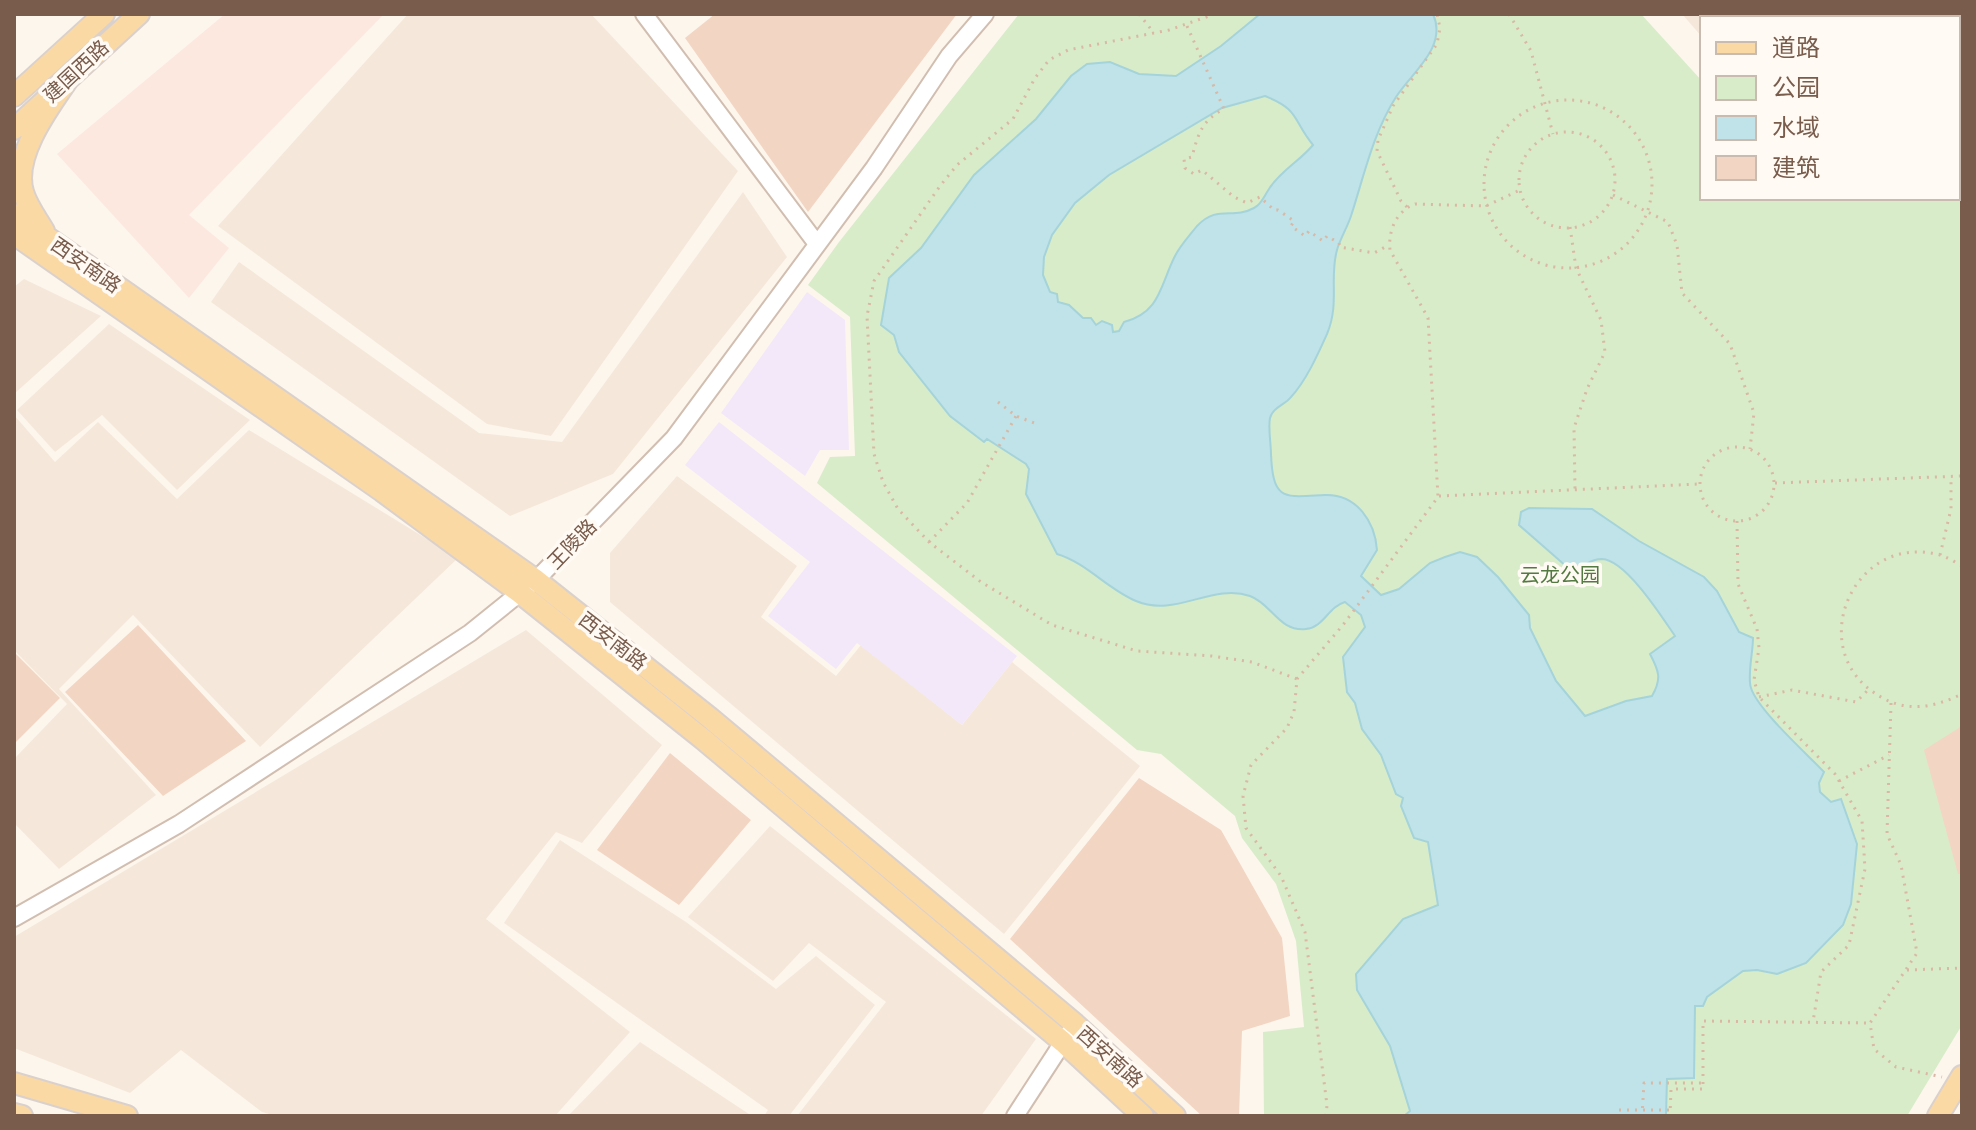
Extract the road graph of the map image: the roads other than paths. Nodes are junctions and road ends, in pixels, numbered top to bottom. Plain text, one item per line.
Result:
1 (104, 14) edge
2 (139, 14) edge
3 (644, 14) edge
4 (985, 14) edge
5 (78, 38) junction
6 (14, 77) edge
7 (69, 78) junction
8 (14, 96) edge
9 (14, 129) edge
10 (14, 214) edge
11 (14, 234) edge
12 (48, 238) junction
13 (817, 244) junction
14 (14, 253) edge
15 (65, 269) junction
16 (528, 587) junction
17 (14, 918) edge
18 (1075, 1024) junction
19 (1063, 1042) junction
20 (1952, 1076) edge
21 (14, 1083) edge
22 (14, 1114) edge
23 (22, 1116) edge
24 (127, 1116) edge
25 (1015, 1116) edge
26 (1143, 1116) edge
27 (1175, 1116) edge
28 (1938, 1116) edge

1 - 5 main road, 建国西路
2 - 7 main road, 建国西路
3 - 13 street
4 - 13 street, 王陵路
5 - 6 main road
5 - 8 main road, 建国西路
7 - 9 main road, 建国西路
7 - 12 main road
10 - 12 main road, 西安南路
11 - 15 main road, 西安南路
12 - 16 main road, 西安南路
13 - 16 street, 王陵路
14 - 15 main road
15 - 16 main road, 西安南路
16 - 17 street, 王陵路
16 - 18 main road, 西安南路
16 - 19 main road, 西安南路
18 - 19 street
18 - 27 main road, 西安南路
19 - 25 street
19 - 26 main road, 西安南路
20 - 28 main road
21 - 24 main road
22 - 23 main road

